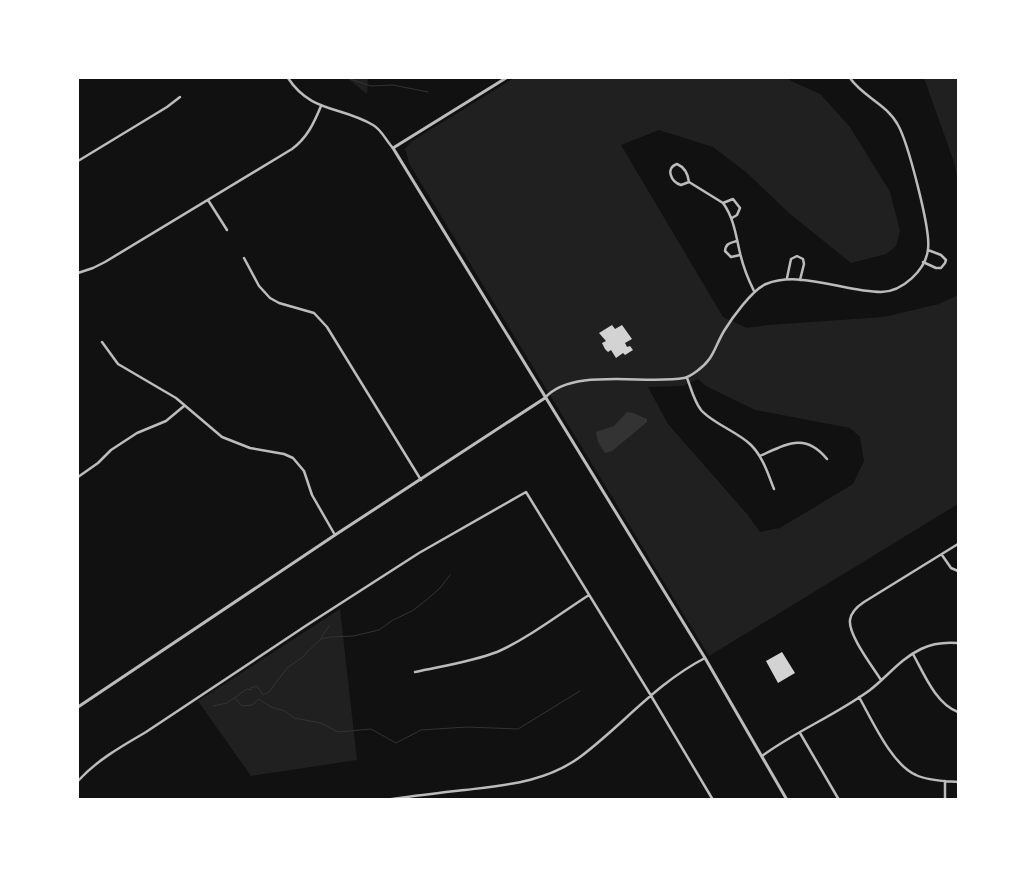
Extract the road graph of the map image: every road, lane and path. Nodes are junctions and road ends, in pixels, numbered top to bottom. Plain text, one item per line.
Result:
1 (288, 78) edge
2 (506, 78) edge
3 (850, 78) edge
4 (180, 97) dead end
5 (321, 106) junction
6 (393, 148) junction
7 (78, 161) edge
8 (690, 182) junction
9 (208, 200) junction
10 (724, 203) junction
11 (732, 218) junction
12 (226, 230) dead end
13 (737, 241) junction
14 (928, 250) junction
15 (740, 255) junction
16 (244, 258) dead end
17 (923, 262) junction
18 (78, 273) edge
19 (787, 278) junction
20 (800, 280) junction
21 (754, 291) junction
22 (102, 342) dead end
23 (687, 378) junction
24 (545, 398) junction
25 (184, 406) junction
26 (760, 456) junction
27 (827, 460) dead end
28 (78, 477) edge
29 (421, 480) junction
30 (774, 490) dead end
31 (335, 535) junction
32 (958, 544) edge
33 (942, 555) junction
34 (958, 571) edge
35 (589, 595) junction
36 (958, 643) edge
37 (912, 654) junction
38 (704, 658) junction
39 (415, 672) dead end
40 (881, 680) junction
41 (650, 694) junction
42 (859, 697) junction
43 (78, 707) edge
44 (958, 712) edge
45 (800, 733) junction
46 (762, 756) junction
47 (78, 781) edge
48 (945, 781) junction
49 (958, 782) edge
50 (386, 800) edge
51 (713, 800) edge
52 (787, 800) edge
53 (839, 800) edge
54 (946, 800) edge

1 - 5 street
2 - 6 street
3 - 14 street
4 - 7 street
5 - 6 street
5 - 9 street
6 - 24 street
8 - 8 street
8 - 10 street
9 - 12 street
9 - 18 street
10 - 11 street
10 - 11 street
11 - 13 street
13 - 15 street
13 - 15 street
14 - 17 street
14 - 17 street
15 - 21 street
16 - 29 street
17 - 20 street
19 - 20 street
19 - 20 street
19 - 21 street
21 - 23 street
22 - 25 street
23 - 24 street
23 - 26 street
24 - 29 street
24 - 38 street
25 - 28 street
25 - 31 street
26 - 27 street
26 - 30 street
29 - 31 street
31 - 43 street
32 - 33 street
33 - 34 street
33 - 40 street
35 - 39 street
35 - 41 street
35 - 47 street
36 - 37 street
37 - 40 street
37 - 44 street
38 - 41 street
38 - 46 street
40 - 42 street
41 - 50 street
41 - 51 street
42 - 45 street
42 - 48 street
45 - 46 street
45 - 53 street
46 - 52 street
48 - 49 street
48 - 54 street

